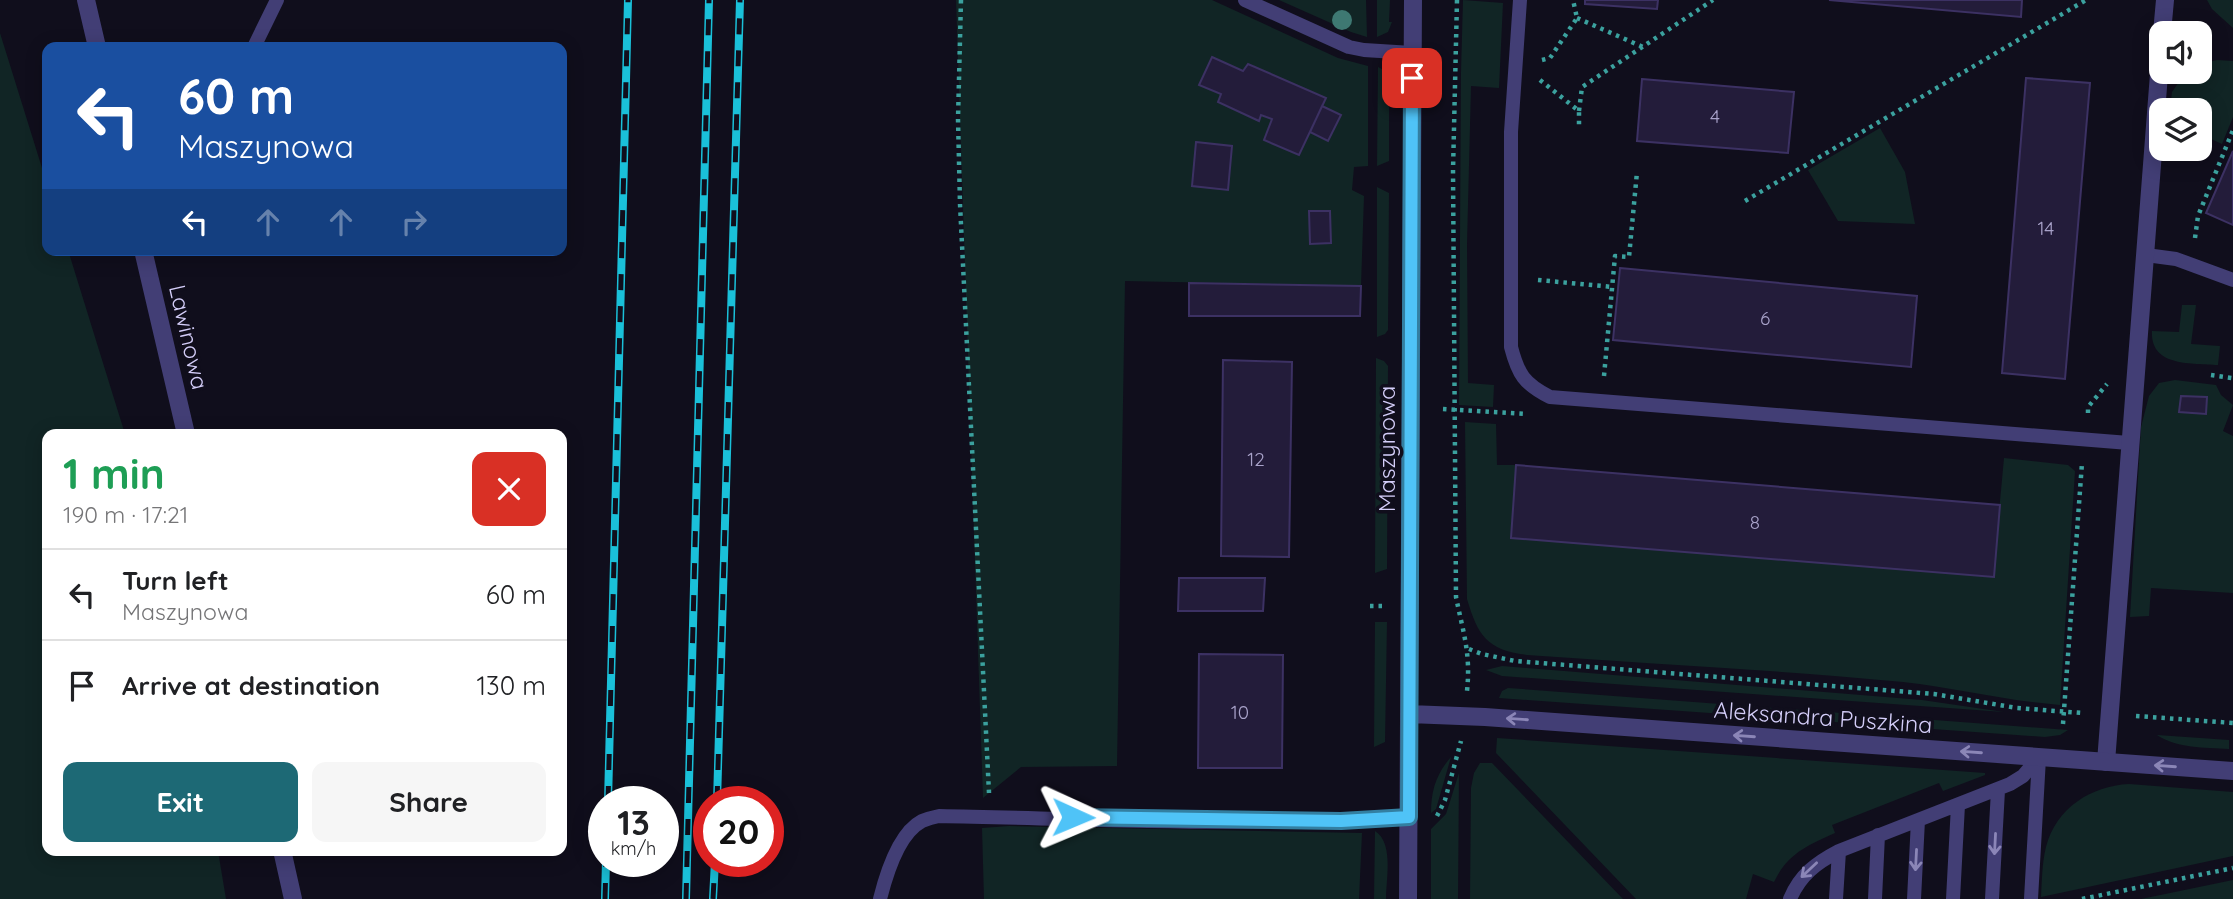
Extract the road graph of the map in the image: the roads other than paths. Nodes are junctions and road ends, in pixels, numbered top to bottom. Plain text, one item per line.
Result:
1 (86, 0) edge
2 (277, 0) edge
3 (1245, 0) edge
4 (1413, 0) edge
5 (1520, 0) edge
6 (2165, 0) edge
7 (2163, 21) edge
8 (96, 42) edge
9 (256, 42) edge
10 (1412, 53) junction
11 (2158, 84) edge
12 (2146, 255) junction
13 (145, 256) edge
14 (2233, 280) edge
15 (185, 429) edge
16 (2129, 443) junction
17 (1409, 714) junction
18 (2039, 757) junction
19 (2105, 762) junction
20 (2233, 771) edge
21 (1998, 790) junction
22 (1958, 805) junction
23 (1918, 820) junction
24 (1409, 826) junction
25 (1878, 835) junction
26 (1839, 850) junction
27 (283, 856) edge
28 (293, 899) edge
29 (880, 899) edge
30 (1408, 899) edge
31 (1790, 899) edge
32 (1836, 899) edge
33 (1875, 899) edge
34 (1914, 899) edge
35 (1953, 899) edge
36 (1992, 899) edge
37 (2031, 899) edge

1 - 8 street
2 - 9 lane
3 - 10 lane
4 - 10 street, Maszynowa
5 - 16 lane
6 - 7 street
10 - 17 street, Maszynowa
11 - 12 street
12 - 14 lane
12 - 16 street
13 - 15 street, Lawinowa
16 - 19 street
18 -> 17 street, Aleksandra Puszkina
17 - 24 street, Maszynowa
18 - 19 street, Aleksandra Puszkina
18 - 21 lane
18 - 37 lane
20 -> 19 street, Aleksandra Puszkina
21 - 22 lane
21 -> 36 lane
22 - 23 lane
22 - 35 lane
23 - 25 lane
23 -> 34 lane
24 - 29 lane
24 - 30 street, Maszynowa
25 - 26 lane
25 - 33 lane
26 -> 31 lane
26 - 32 lane
27 - 28 street

